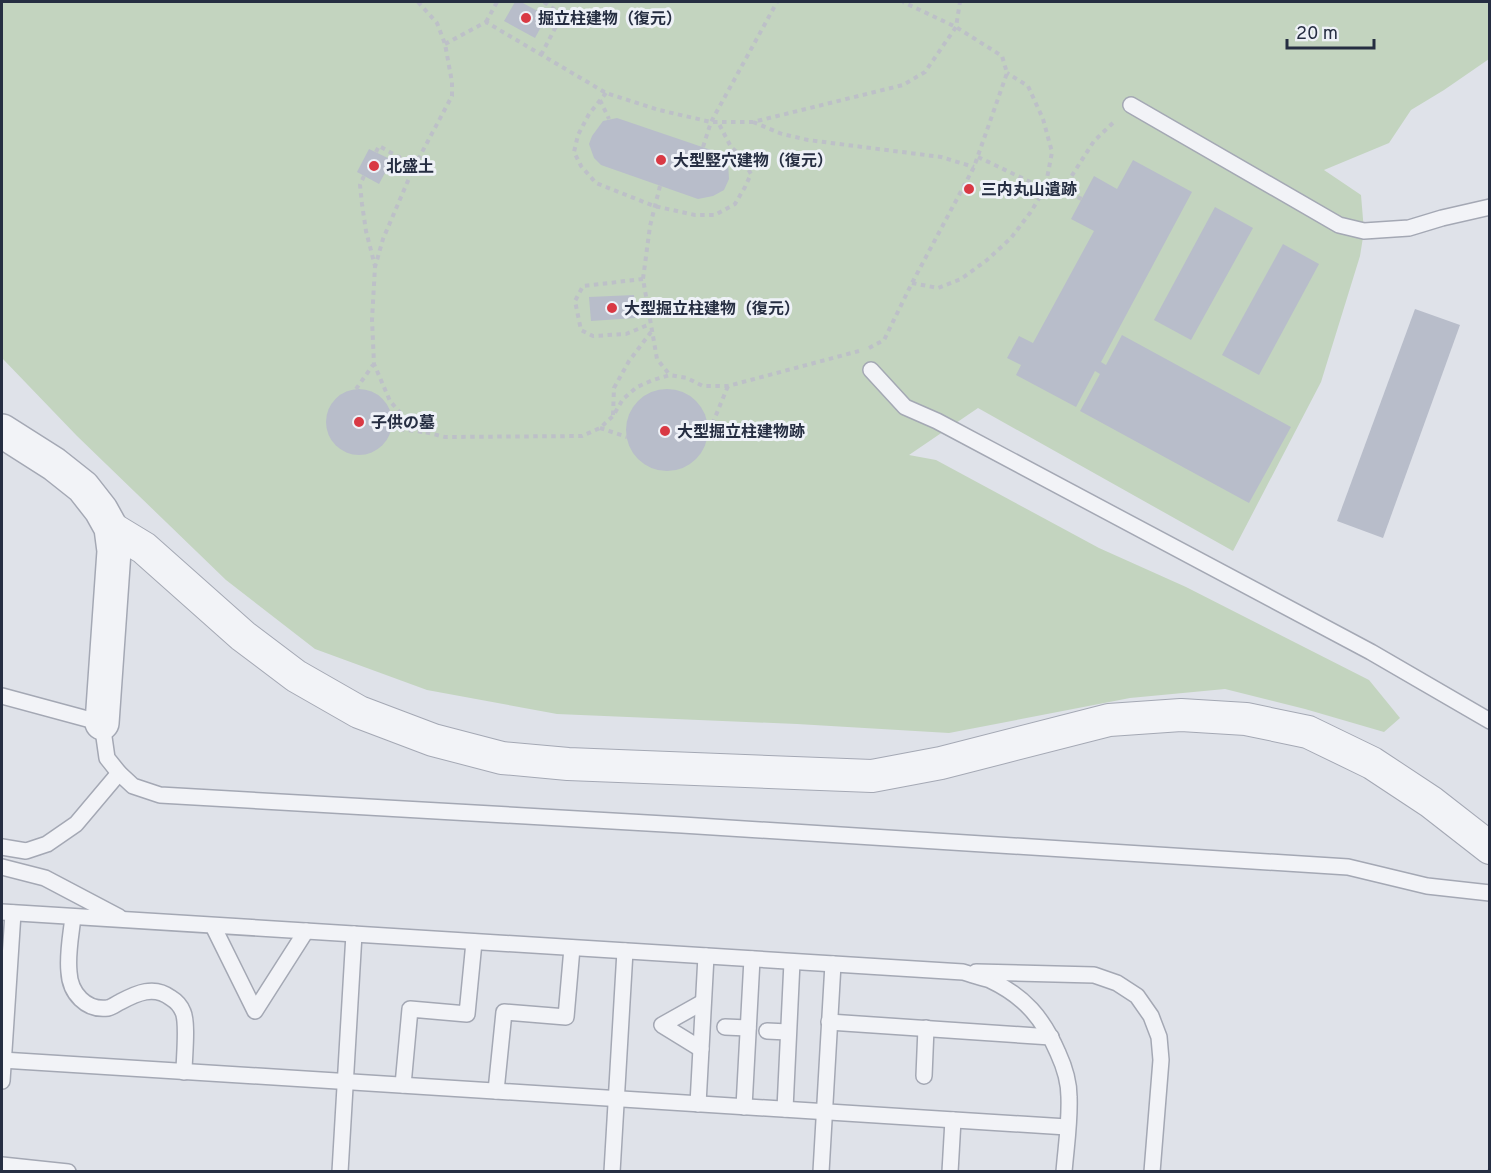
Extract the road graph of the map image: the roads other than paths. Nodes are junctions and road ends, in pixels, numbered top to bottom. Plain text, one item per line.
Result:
1 (1131, 105) road end
2 (1490, 207) edge
3 (871, 370) dead end
4 (2, 431) edge
5 (111, 528) junction
6 (2, 696) edge
7 (1490, 721) edge
8 (102, 723) junction
9 (119, 773) junction
10 (2, 846) edge
11 (1490, 848) edge
12 (2, 867) edge
13 (1490, 893) edge
14 (7, 913) edge
15 (73, 917) junction
16 (125, 920) junction
17 (213, 926) junction
18 (306, 932) junction
19 (354, 934) junction
20 (474, 942) junction
21 (572, 948) junction
22 (625, 951) junction
23 (706, 956) junction
24 (752, 959) junction
25 (792, 962) junction
26 (833, 964) junction
27 (963, 972) junction
28 (704, 1002) junction
29 (829, 1022) junction
30 (725, 1027) dead end
31 (748, 1028) junction
32 (926, 1029) junction
33 (767, 1031) dead end
34 (788, 1032) junction
35 (1051, 1037) junction
36 (701, 1049) junction
37 (2, 1060) edge
38 (184, 1072) junction
39 (924, 1076) dead end
40 (2, 1081) edge
41 (345, 1082) junction
42 (403, 1085) junction
43 (496, 1092) junction
44 (616, 1099) junction
45 (698, 1104) junction
46 (744, 1107) junction
47 (785, 1109) junction
48 (824, 1112) junction
49 (953, 1120) junction
50 (1067, 1127) junction
51 (2, 1165) edge
52 (68, 1172) edge
53 (340, 1172) edge
54 (612, 1172) edge
55 (821, 1172) edge
56 (950, 1172) edge
57 (1064, 1172) edge
58 (1152, 1172) edge

1 - 2 lane
3 - 7 lane
4 - 5 street
5 - 8 street
5 - 11 street
6 - 8 lane
8 - 9 lane
9 - 10 lane
9 - 13 lane
12 - 16 lane
14 - 15 lane
14 - 37 lane
15 - 16 lane
15 - 38 lane
16 - 17 lane
17 - 18 lane
17 - 18 lane
18 - 19 lane
19 - 20 lane
19 - 41 lane
20 - 21 lane
20 - 42 lane
21 - 22 lane
21 - 43 lane
22 - 23 lane
22 - 44 lane
23 - 24 lane
23 - 28 lane
24 - 25 lane
24 - 31 lane
25 - 26 lane
25 - 34 lane
26 - 27 lane
26 - 29 lane
27 - 35 lane
27 - 58 lane
28 - 36 lane
28 - 36 lane
29 - 32 lane
29 - 48 lane
30 - 31 lane
31 - 46 lane
32 - 35 lane
32 - 39 lane
33 - 34 lane
34 - 47 lane
35 - 50 lane
36 - 45 lane
37 - 38 lane
37 - 40 lane
38 - 41 lane
41 - 42 lane
41 - 53 lane
42 - 43 lane
43 - 44 lane
44 - 45 lane
44 - 54 lane
45 - 46 lane
46 - 47 lane
47 - 48 lane
48 - 49 lane
48 - 55 lane
49 - 50 lane
49 - 56 lane
50 - 57 lane
51 - 52 lane

